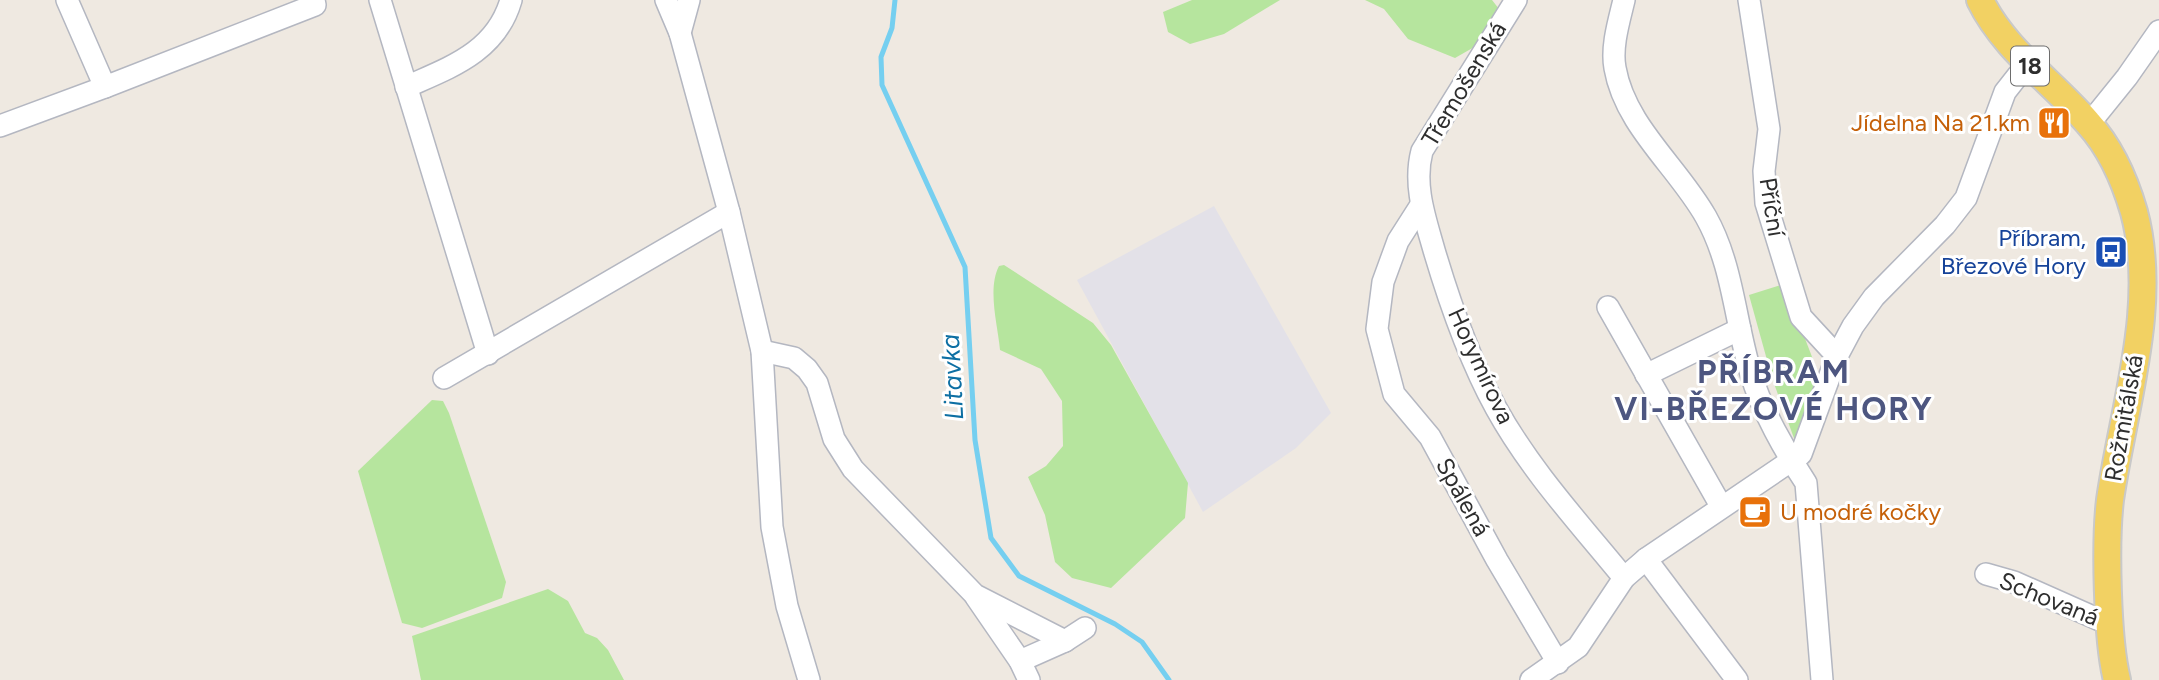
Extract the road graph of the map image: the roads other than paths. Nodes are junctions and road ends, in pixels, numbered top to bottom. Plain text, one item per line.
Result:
1 (67, 0) edge
2 (314, 0) edge
3 (380, 0) edge
4 (511, 0) edge
5 (666, 0) edge
6 (689, 0) edge
7 (1516, 0) edge
8 (1624, 0) edge
9 (1749, 0) edge
10 (1980, 0) edge
11 (2159, 31) edge
12 (680, 33) junction
13 (2027, 64) junction
14 (105, 87) junction
15 (407, 87) junction
16 (2089, 124) junction
17 (0, 126) edge
18 (1421, 205) junction
19 (729, 212) junction
20 (2151, 285) edge
21 (1608, 307) dead end
22 (1740, 329) junction
23 (762, 351) junction
24 (488, 354) junction
25 (1837, 356) junction
26 (1646, 375) junction
27 (443, 378) dead end
28 (1793, 462) junction
29 (1721, 506) junction
30 (1646, 559) junction
31 (1986, 574) dead end
32 (1624, 579) junction
33 (975, 595) junction
34 (2111, 625) junction
35 (1085, 628) dead end
36 (1065, 641) junction
37 (1020, 661) junction
38 (1558, 663) junction
39 (2122, 678) edge
40 (809, 680) edge
41 (1029, 680) edge
42 (1531, 680) edge
43 (1737, 680) edge
44 (1822, 680) edge

1 - 14 street
2 - 14 street
3 - 15 street
4 - 15 street
5 - 12 street
6 - 12 street
7 - 18 street, Třemošenská
8 - 22 street
9 - 25 street, Příční
10 - 13 main road, Rožmitálská / 18
11 - 16 street
12 - 19 street
13 - 16 main road, Rožmitálská / 18
13 - 25 street
14 - 17 street
15 - 24 street
16 - 20 main road, Rožmitálská / 18
18 - 32 street, Horymírova
18 - 38 street, Spálená
19 - 23 street
19 - 24 street
20 - 34 main road, Rožmitálská / 18
21 - 26 street
22 - 26 street
22 - 28 street
23 - 33 street
23 - 40 street
24 - 27 street
25 - 28 street
26 - 29 street
28 - 29 street
28 - 44 street
29 - 30 street
30 - 32 street
30 - 43 street
31 - 34 street, Schovaná
32 - 38 street
33 - 36 street
33 - 37 street
34 - 39 main road, Rožmitálská / 18
35 - 36 street
36 - 37 street
37 - 41 street
38 - 42 street

